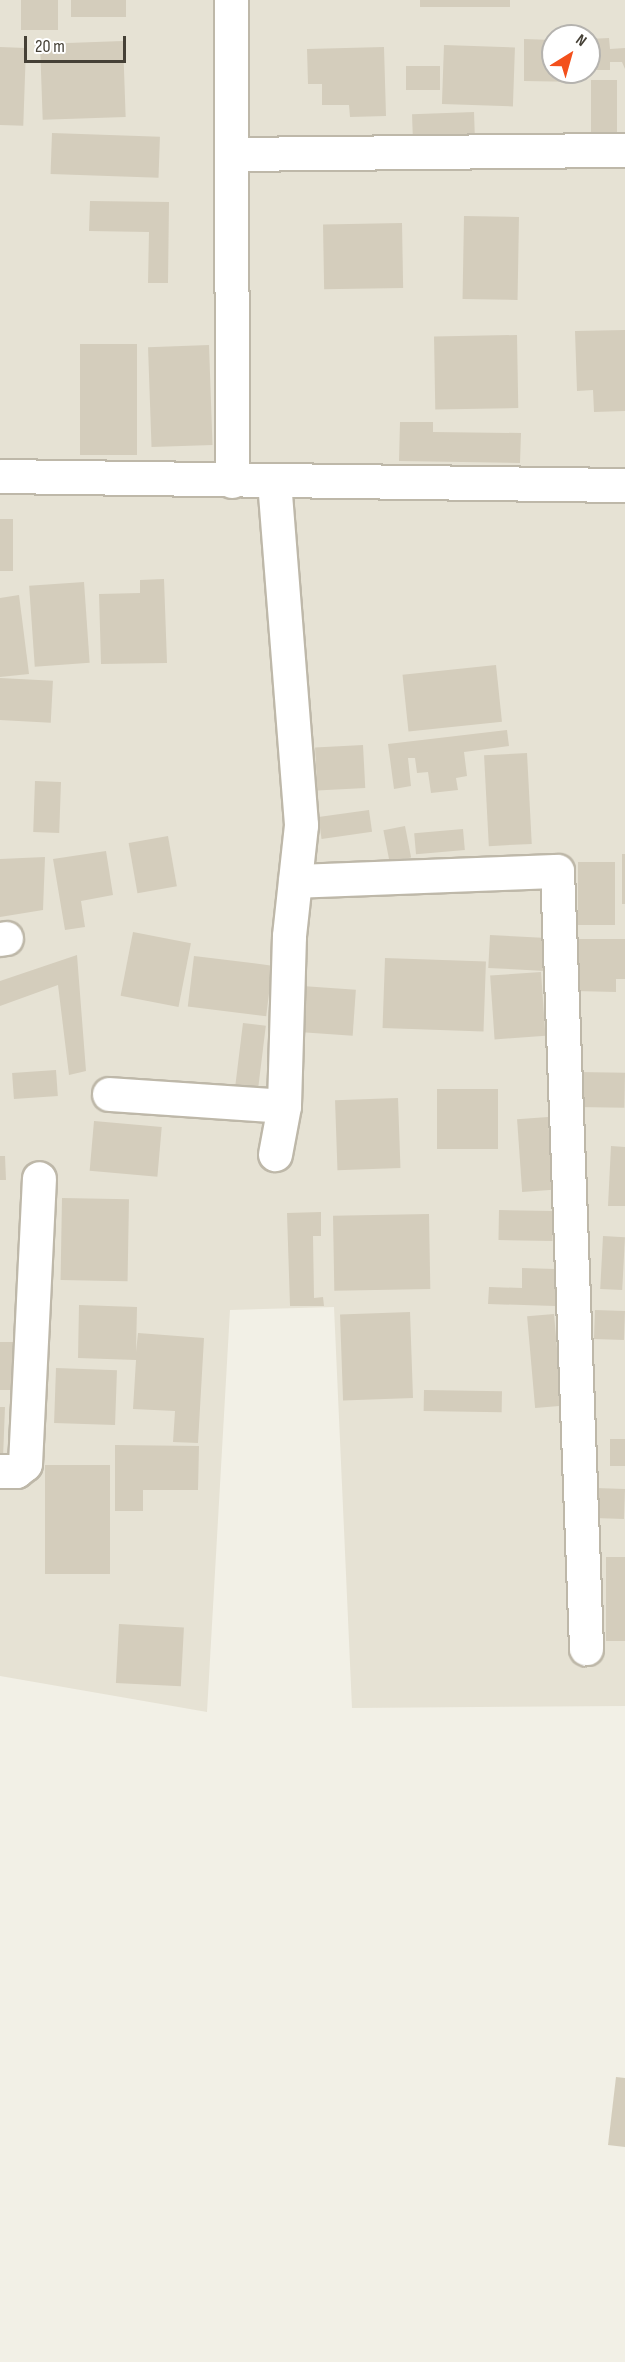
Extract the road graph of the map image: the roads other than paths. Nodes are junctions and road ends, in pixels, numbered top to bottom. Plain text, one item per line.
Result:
1 (231, 0) edge
2 (625, 150) edge
3 (231, 154) junction
4 (0, 476) edge
5 (232, 480) junction
6 (274, 481) junction
7 (625, 485) edge
8 (295, 881) junction
9 (109, 1094) dead end
10 (284, 1106) junction
11 (275, 1154) dead end
12 (39, 1178) dead end
13 (0, 1471) edge
14 (586, 1648) dead end

1 - 3 street
2 - 3 street
3 - 5 street
4 - 5 street
5 - 6 street
6 - 7 street
6 - 8 street
8 - 10 street
8 - 14 street
9 - 10 street
10 - 11 street
12 - 13 street

